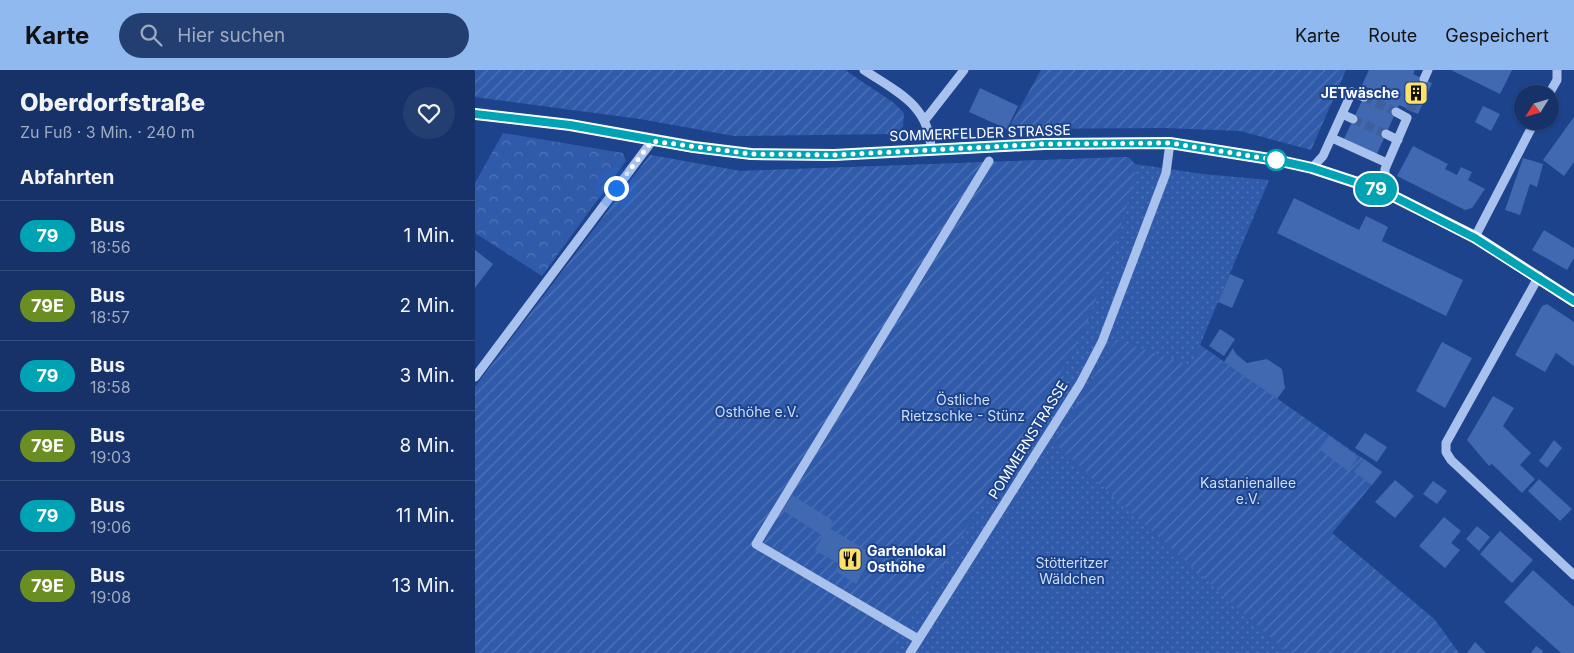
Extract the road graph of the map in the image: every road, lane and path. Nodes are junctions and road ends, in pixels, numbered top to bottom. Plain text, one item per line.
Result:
1 (864, 70) edge
2 (963, 70) edge
3 (1428, 70) edge
4 (1557, 70) edge
5 (1424, 79) tunnel mouth
6 (1554, 85) edge
7 (1364, 97) tunnel mouth
8 (1396, 112) tunnel mouth
9 (475, 114) edge
10 (1342, 114) junction
11 (1353, 119) tunnel mouth
12 (925, 120) junction
13 (1530, 130) edge
14 (1386, 134) tunnel mouth
15 (1332, 138) junction
16 (1398, 140) junction
17 (652, 141) junction
18 (1170, 143) junction
19 (931, 149) junction
20 (989, 161) dead end
21 (1387, 163) junction
22 (1312, 168) junction
23 (1385, 192) junction
24 (1475, 238) junction
25 (1539, 276) junction
26 (1574, 301) edge
27 (475, 378) edge
28 (1574, 576) edge
29 (918, 639) junction
30 (909, 653) edge

1 - 12 street
2 - 12 street
3 - 5 street
4 - 6 street
7 - 10 street
8 - 16 street
9 - 17 main road, SOMMERFELDER STRASSE
10 - 11 street
10 - 15 street
12 - 19 street
13 - 24 street
14 - 16 street
15 - 21 street
15 - 22 street
16 - 21 street
17 - 19 main road, SOMMERFELDER STRASSE
17 - 27 street
18 - 19 main road, SOMMERFELDER STRASSE
18 - 22 main road, SOMMERFELDER STRASSE
18 - 29 street, POMMERNSTRASSE
20 - 29 street
21 - 23 street
22 - 23 main road, SOMMERFELDER STRASSE
23 - 24 main road, SOMMERFELDER STRASSE
24 - 25 main road, SOMMERFELDER STRASSE
25 - 26 main road, SOMMERFELDER STRASSE
25 - 28 street
29 - 30 street, POMMERNSTRASSE

